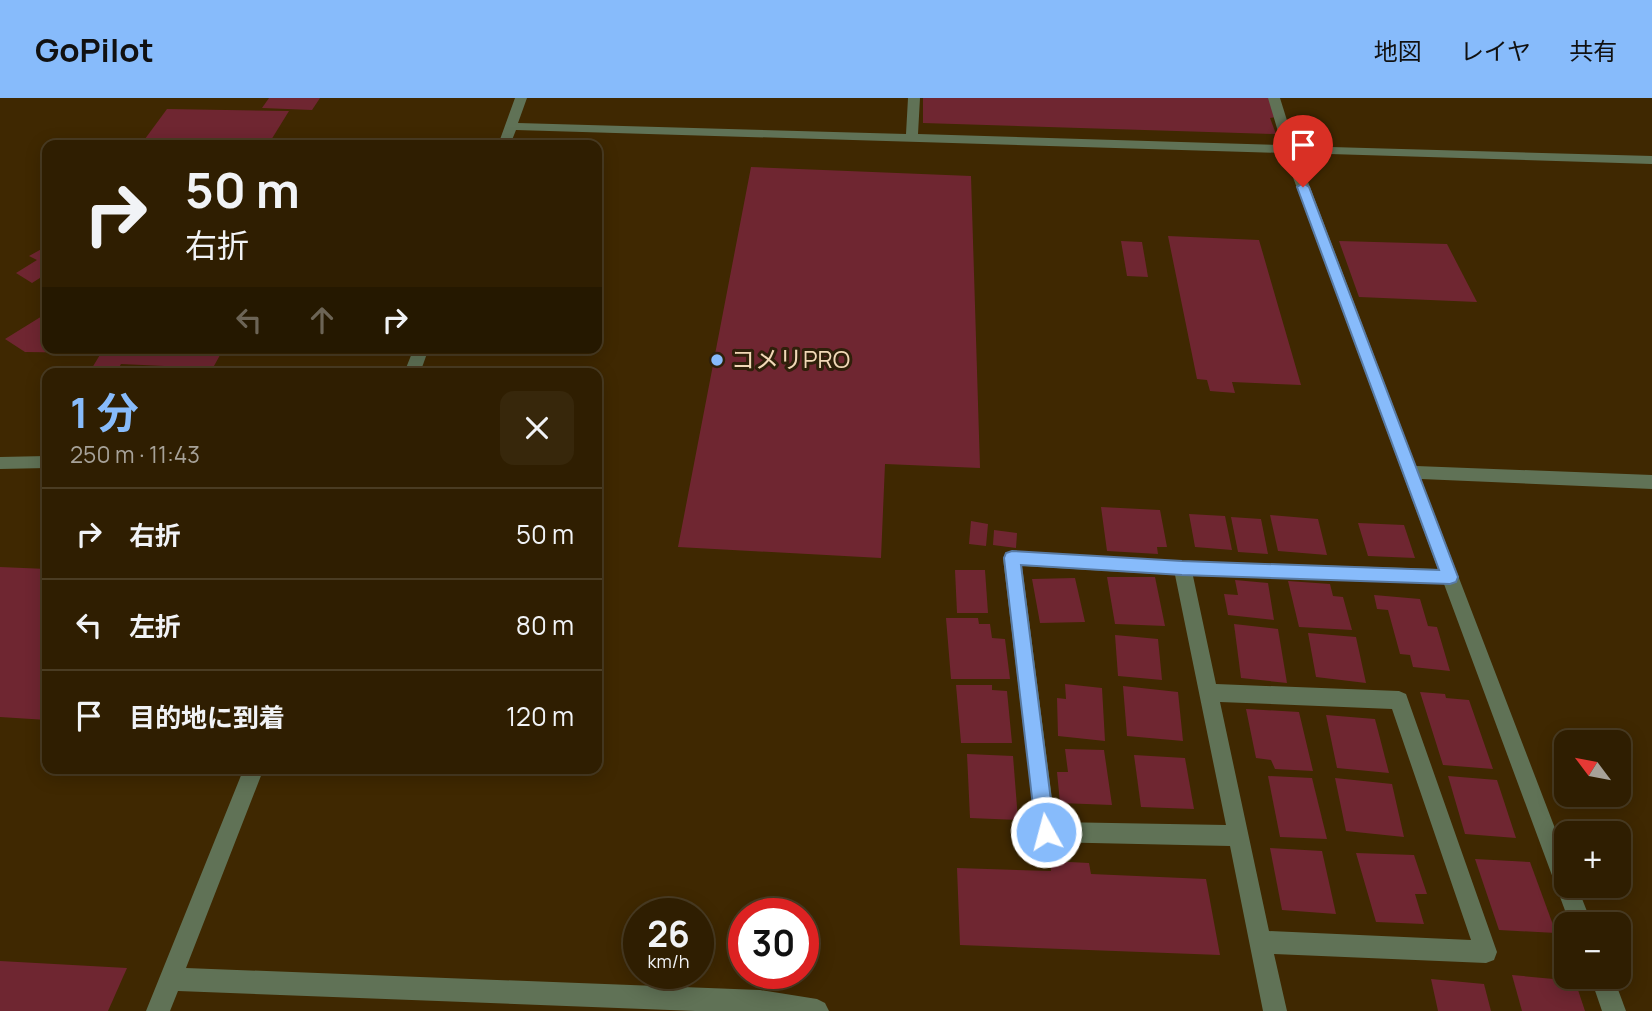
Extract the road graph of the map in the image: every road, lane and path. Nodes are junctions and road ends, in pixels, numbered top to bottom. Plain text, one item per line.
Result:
1 (521, 98) edge
2 (914, 98) edge
3 (1274, 98) edge
4 (511, 126) junction
5 (912, 138) junction
6 (506, 140) edge
7 (1290, 150) junction
8 (1652, 160) edge
9 (42, 462) edge
10 (0, 463) edge
11 (1410, 471) junction
12 (1652, 482) edge
13 (1182, 568) junction
14 (1450, 577) junction
15 (1208, 693) junction
16 (252, 774) edge
17 (1238, 836) junction
18 (1554, 853) edge
19 (1261, 942) junction
20 (171, 979) junction
21 (1606, 989) edge
22 (158, 1011) edge
23 (817, 1011) edge
24 (1275, 1011) edge
25 (1614, 1011) edge

1 - 4 street
2 - 5 street
3 - 7 street
4 - 5 street
4 - 6 street
5 - 7 street
7 - 8 street
7 - 11 street
9 - 10 street
11 - 12 street
11 - 14 street
13 - 14 street
13 - 15 street
13 - 17 street
14 - 18 street
15 - 17 street
15 - 19 street
16 - 20 street
17 - 19 street
19 - 24 street
20 - 22 street
20 - 23 street
21 - 25 street

